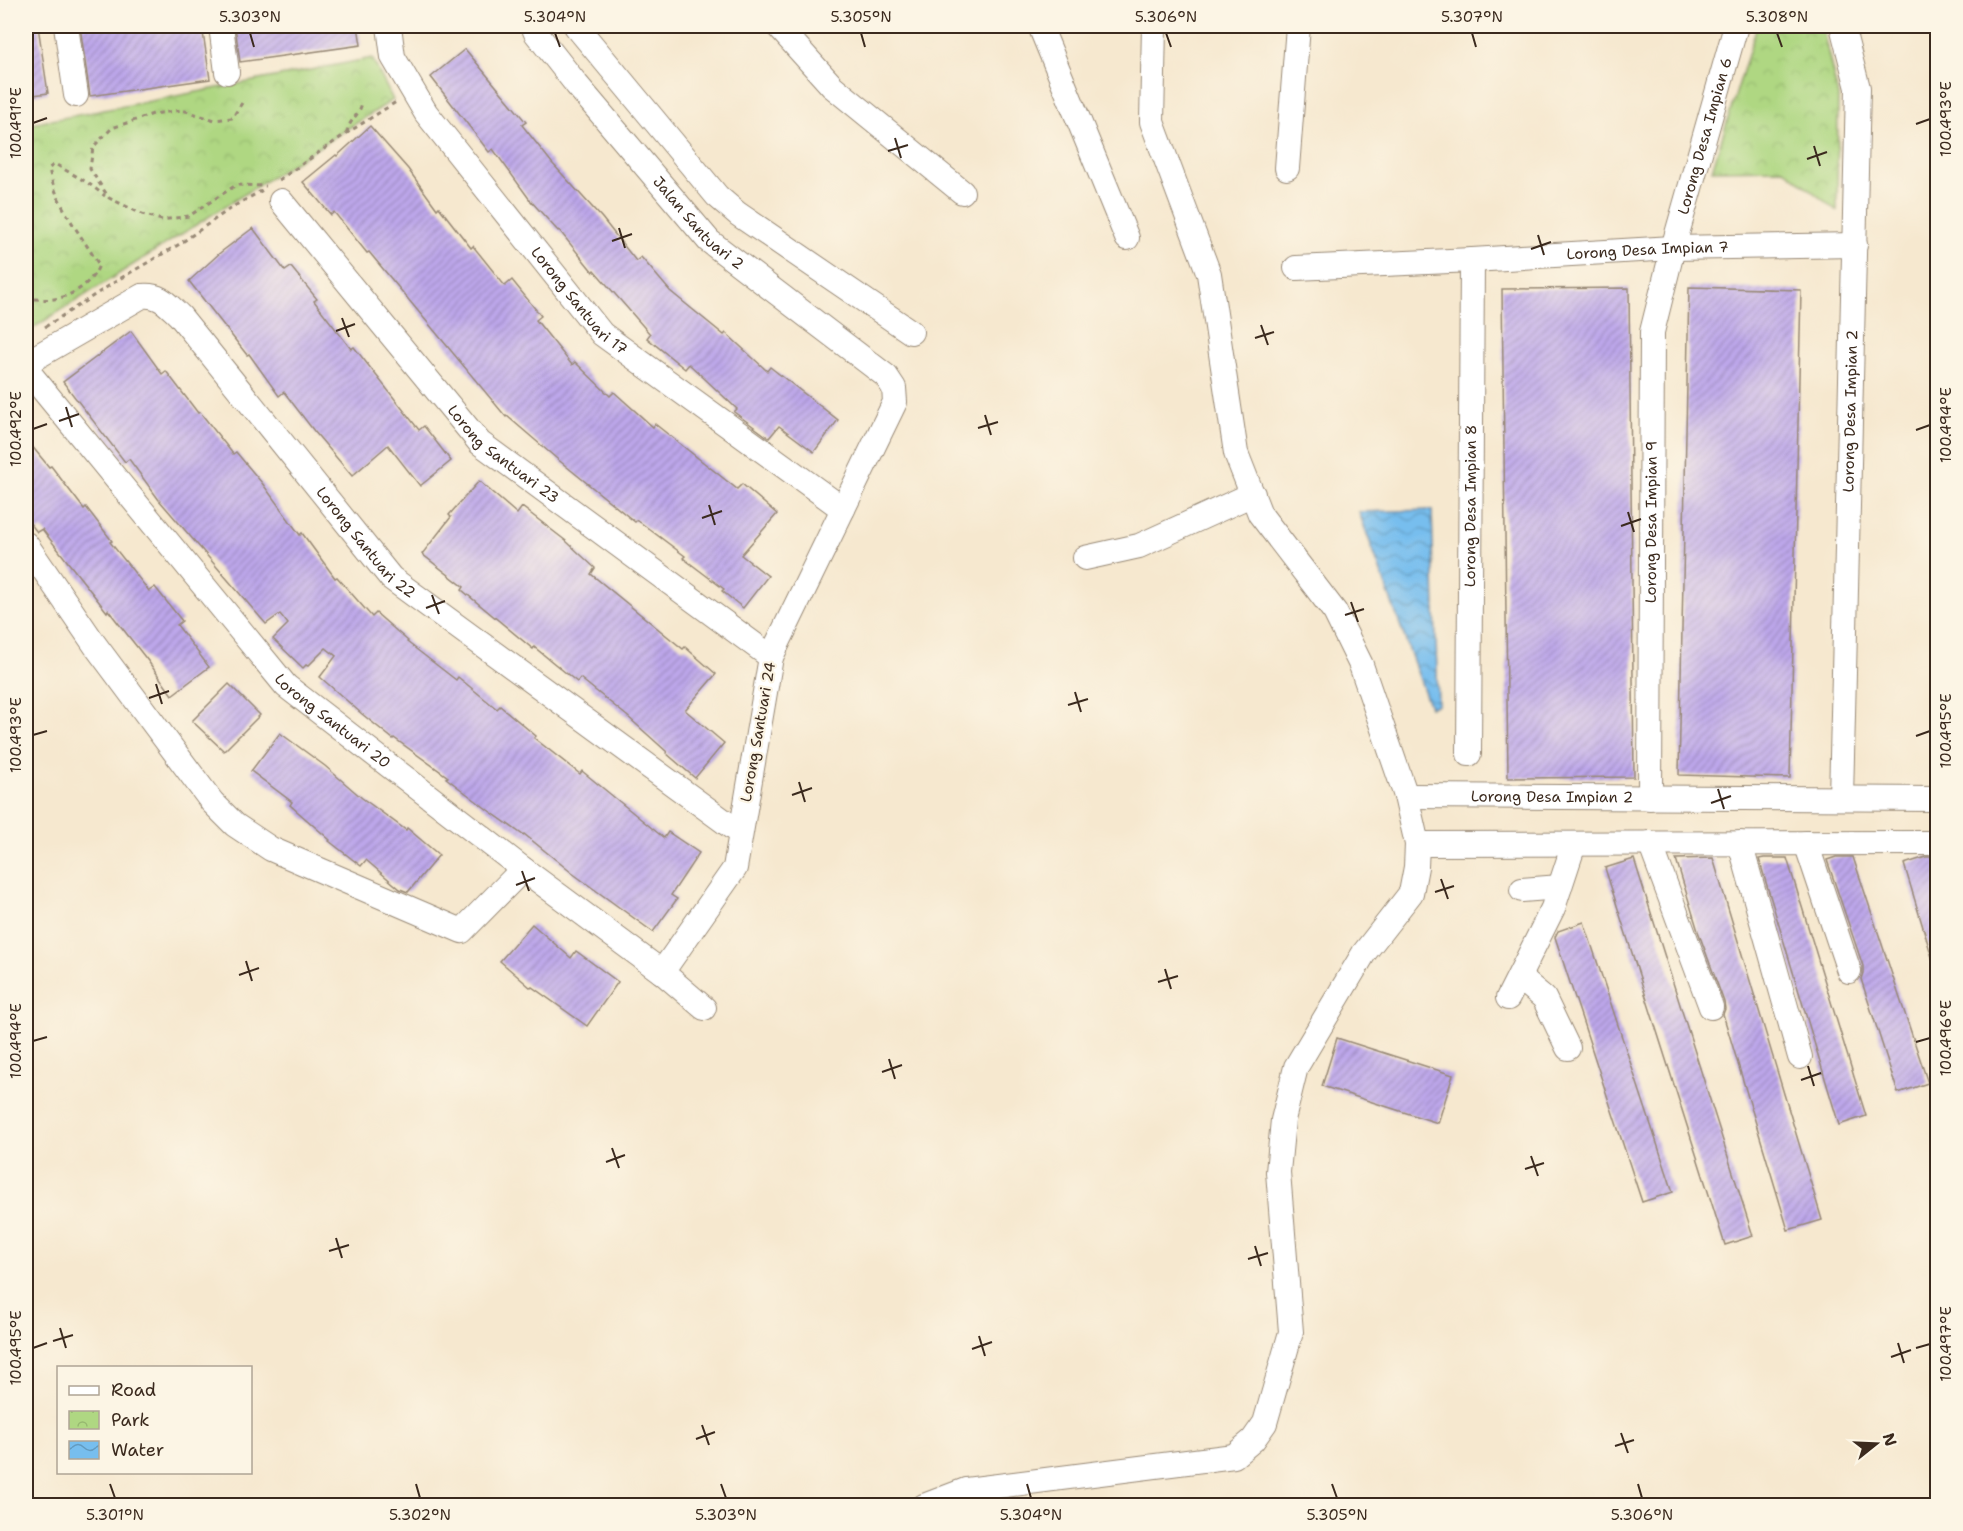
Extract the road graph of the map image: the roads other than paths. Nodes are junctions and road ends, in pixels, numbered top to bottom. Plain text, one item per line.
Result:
1 (66, 26) edge
2 (221, 26) edge
3 (389, 26) edge
4 (533, 26) edge
5 (576, 26) edge
6 (778, 26) edge
7 (1040, 26) edge
8 (1154, 26) edge
9 (1298, 26) edge
10 (1736, 26) edge
11 (1842, 26) edge
12 (227, 72) dead end
13 (76, 95) dead end
14 (1287, 168) dead end
15 (280, 191) road end
16 (962, 192) dead end
17 (1127, 238) dead end
18 (1855, 244) junction
19 (1673, 248) junction
20 (1472, 260) junction
21 (1296, 268) dead end
22 (911, 332) dead end
23 (26, 363) edge
24 (26, 369) edge
25 (894, 388) joint
26 (1253, 494) junction
27 (843, 509) junction
28 (26, 544) edge
29 (1085, 558) dead end
30 (771, 657) junction
31 (1469, 754) dead end
32 (1406, 796) junction
33 (1650, 798) junction
34 (1840, 798) junction
35 (1938, 800) edge
36 (740, 832) junction
37 (1650, 843) junction
38 (1740, 843) junction
39 (1806, 843) junction
40 (1938, 843) edge
41 (1417, 844) junction
42 (1574, 844) junction
43 (523, 869) junction
44 (1560, 887) junction
45 (1522, 890) dead end
46 (1849, 971) dead end
47 (662, 972) junction
48 (1711, 1007) dead end
49 (704, 1008) dead end
50 (1568, 1048) dead end
51 (1800, 1057) dead end
52 (924, 1506) edge

1 - 13 street
2 - 12 street
3 - 27 street, Lorong Santuari 17
4 - 25 street, Jalan Santuari 2
5 - 22 street
6 - 16 street
7 - 17 street
8 - 26 street
9 - 14 street
10 - 19 street, Lorong Desa Impian 6
11 - 18 street, Lorong Desa Impian 2
15 - 30 street, Lorong Santuari 23
18 - 19 street, Lorong Desa Impian 7
18 - 34 street, Lorong Desa Impian 2
19 - 20 street, Lorong Desa Impian 7
19 - 33 street, Lorong Desa Impian 9
20 - 21 street, Lorong Desa Impian 7
20 - 31 street, Lorong Desa Impian 8
23 - 36 street, Lorong Santuari 22
24 - 43 street, Lorong Santuari 20
25 - 27 street, Lorong Santuari 24
26 - 29 street
26 - 32 street
27 - 30 street, Lorong Santuari 24
28 - 43 street
30 - 36 street, Lorong Santuari 24
32 - 33 street, Lorong Desa Impian 2
32 - 41 street
33 - 34 street, Lorong Desa Impian 2
34 - 35 street, Lorong Desa Impian 2
36 - 47 street, Lorong Santuari 24
37 - 38 street
37 - 42 street
37 - 48 street
38 - 39 street
38 - 51 street
39 - 40 street
39 - 46 street
41 - 42 street
41 - 52 street
42 - 44 street
43 - 47 street, Lorong Santuari 20
44 - 45 street
44 - 50 street
47 - 49 street, Lorong Santuari 20

